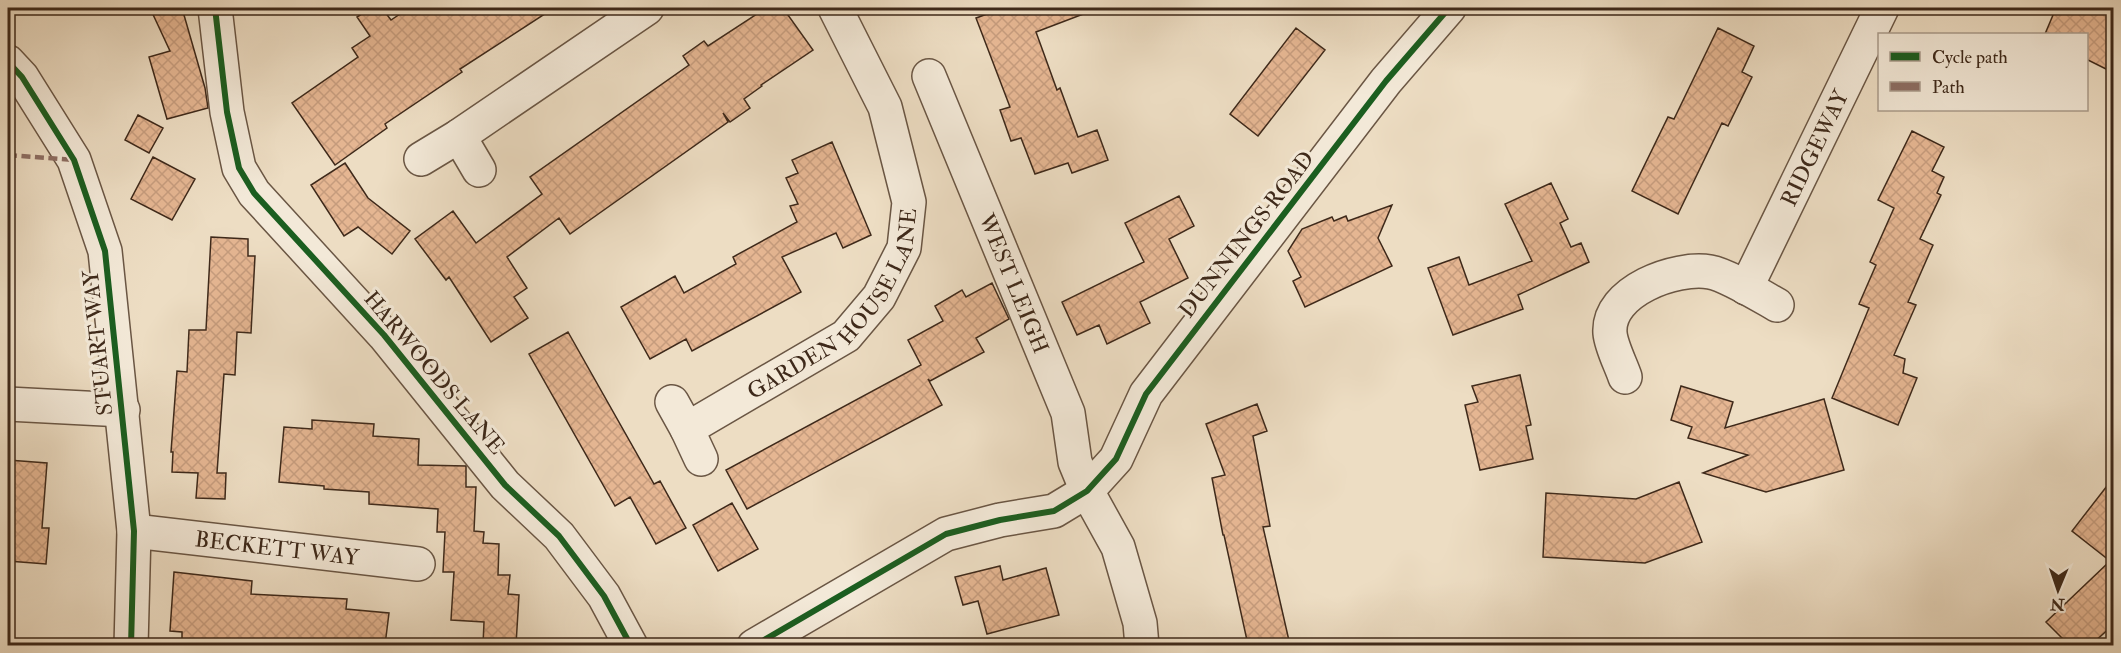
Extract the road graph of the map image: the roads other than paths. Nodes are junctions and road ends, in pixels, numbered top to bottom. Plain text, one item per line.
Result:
1 (215, 8) edge
2 (647, 8) edge
3 (835, 8) edge
4 (1449, 8) edge
5 (1882, 8) edge
6 (8, 62) edge
7 (929, 76) dead end
8 (459, 136) junction
9 (421, 159) dead end
10 (479, 170) dead end
11 (1746, 288) junction
12 (1777, 305) dead end
13 (1625, 377) dead end
14 (8, 404) edge
15 (123, 410) junction
16 (701, 459) dead end
17 (1087, 491) junction
18 (134, 531) junction
19 (418, 564) dead end
20 (131, 645) edge
21 (631, 645) edge
22 (753, 645) edge
23 (1142, 645) edge

1 - 21 street, HARWOODS LANE
2 - 8 street
3 - 16 street, GARDEN HOUSE LANE
4 - 17 street, DUNNINGS ROAD
5 - 11 street, RIDGEWAY
6 - 15 street, STUART WAY
7 - 17 street, WEST LEIGH
8 - 9 street
8 - 10 street
11 - 12 street
11 - 13 street
14 - 15 street
15 - 18 street, STUART WAY
17 - 22 street, DUNNINGS ROAD
17 - 23 street, WEST LEIGH
18 - 19 street, BECKETT WAY
18 - 20 street, STUART WAY

